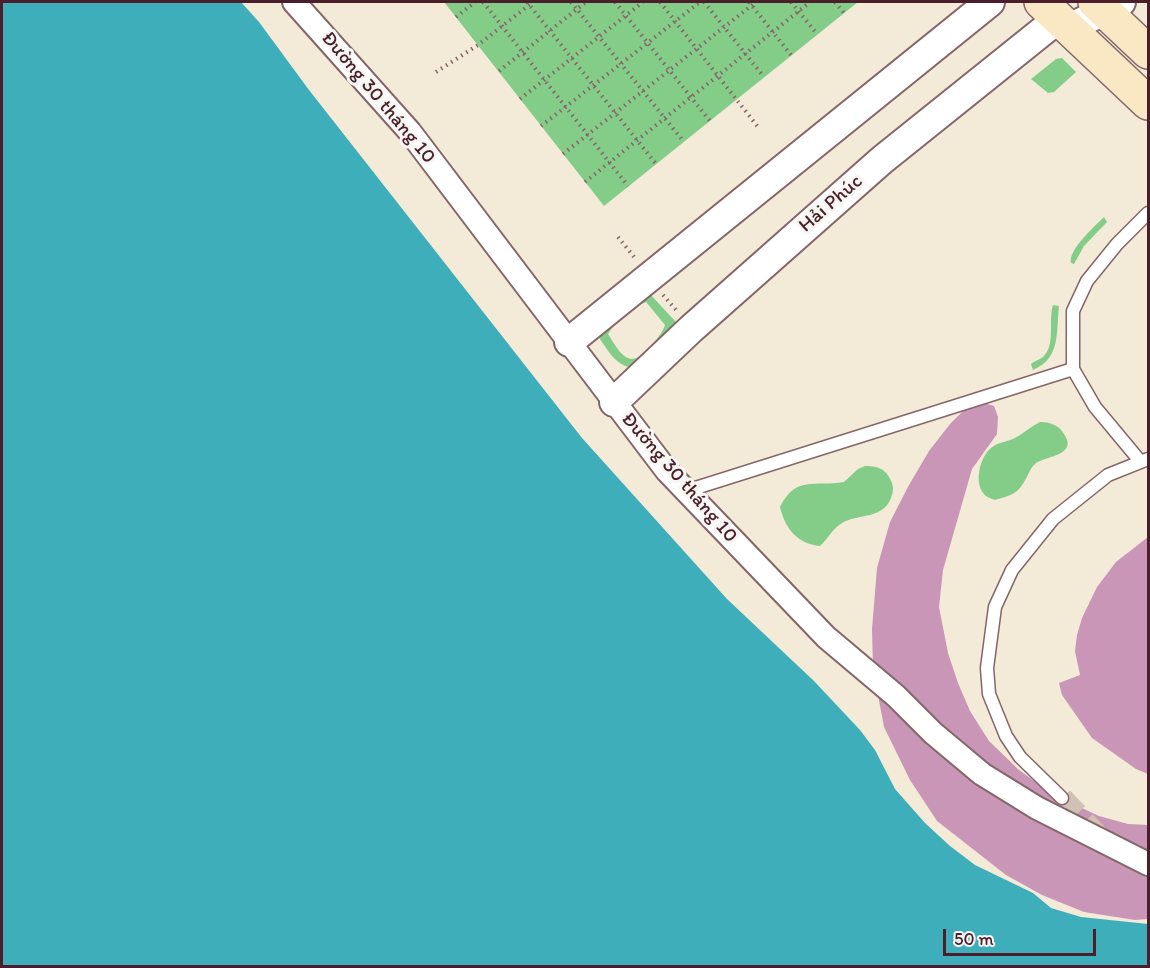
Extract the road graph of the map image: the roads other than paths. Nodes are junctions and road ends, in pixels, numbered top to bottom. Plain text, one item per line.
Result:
1 (294, 2) edge
2 (990, 2) edge
3 (1107, 5) edge
4 (1056, 16) edge
5 (1149, 52) edge
6 (1149, 103) edge
7 (1149, 213) edge
8 (569, 342) junction
9 (1073, 369) junction
10 (614, 402) junction
11 (1144, 460) edge
12 (686, 491) junction
13 (1062, 798) tunnel mouth
14 (1149, 864) edge

1 - 8 street, Đường 30 tháng 10
2 - 8 street
3 - 4 street, Hải Phúc
3 - 5 main road
4 - 6 main road
4 - 10 street, Hải Phúc
7 - 9 lane
8 - 10 street, Đường 30 tháng 10
9 - 11 lane
9 - 12 lane
10 - 12 street, Đường 30 tháng 10
11 - 13 lane
12 - 14 street, Đường 30 tháng 10

